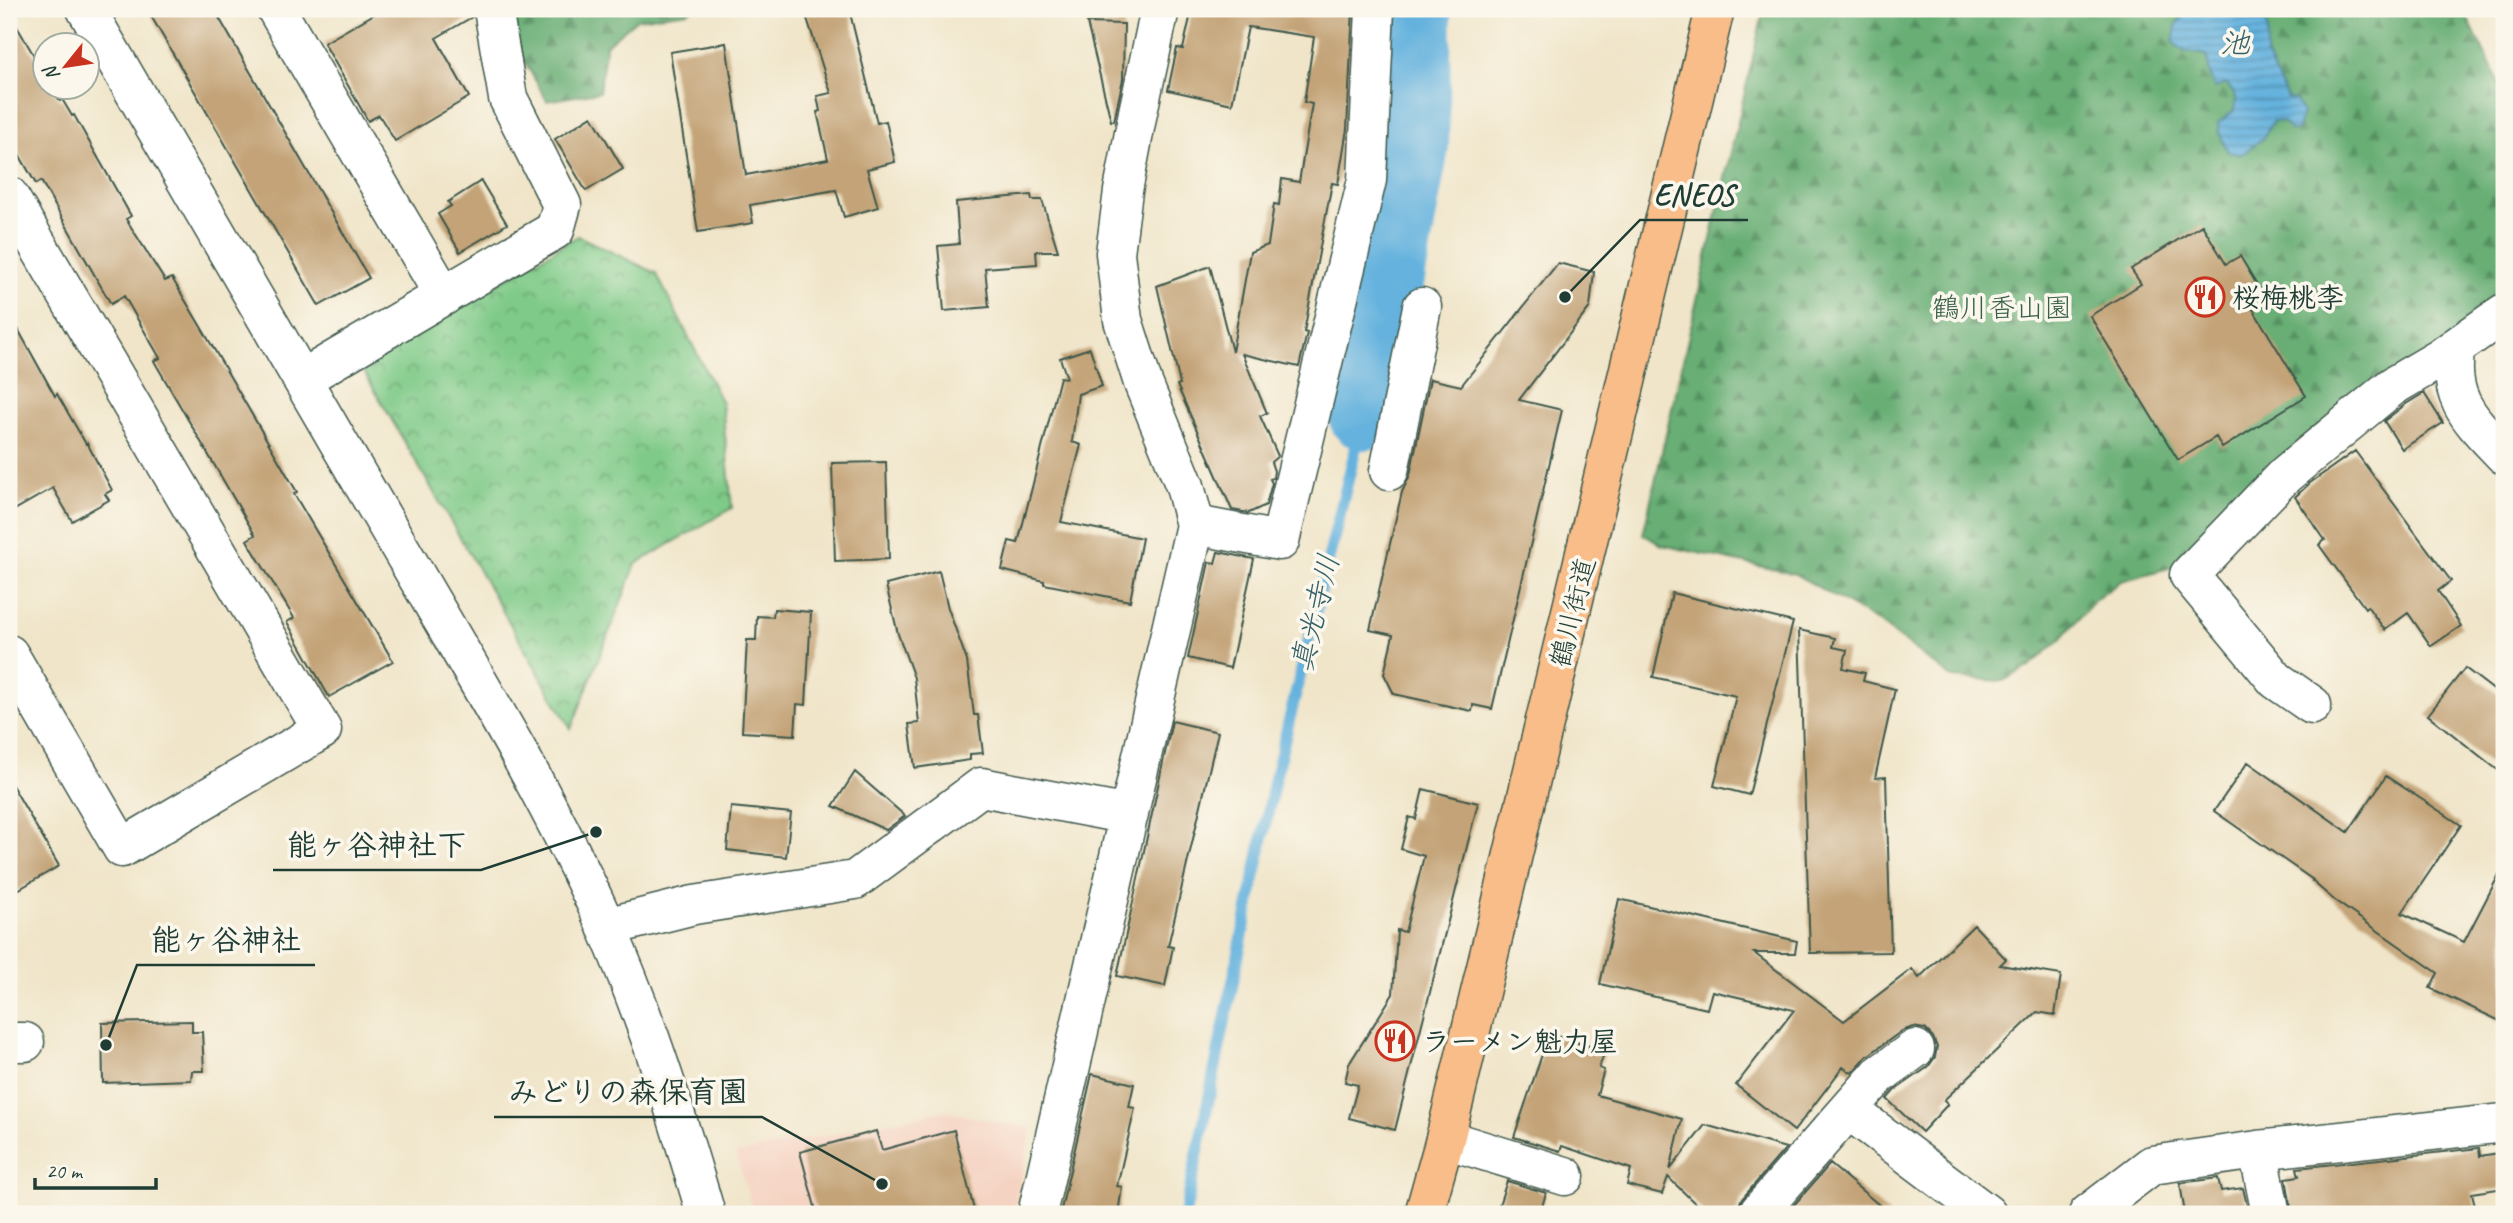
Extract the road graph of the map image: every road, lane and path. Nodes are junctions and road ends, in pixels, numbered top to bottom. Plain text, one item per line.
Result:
1 (86, 9) edge
2 (276, 9) edge
3 (492, 9) edge
4 (1160, 9) edge
5 (1376, 9) edge
6 (1715, 9) edge
7 (9, 196) edge
8 (444, 296) junction
9 (1422, 307) dead end
10 (2504, 313) edge
11 (2456, 347) junction
12 (302, 379) junction
13 (2504, 455) edge
14 (1389, 471) dead end
15 (1195, 525) junction
16 (9, 654) edge
17 (2312, 705) dead end
18 (1129, 815) junction
19 (607, 927) junction
20 (1915, 1049) dead end
21 (1850, 1111) junction
22 (2504, 1123) edge
23 (1445, 1139) junction
24 (2258, 1150) junction
25 (1565, 1176) dead end
26 (706, 1214) edge
27 (1037, 1214) edge
28 (1424, 1214) edge
29 (1757, 1214) edge
30 (1987, 1214) edge
31 (2088, 1214) edge
32 (2271, 1214) edge

1 - 12 street
2 - 8 street
3 - 8 street
4 - 15 street
5 - 15 street
6 - 23 main road, 鶴川街道
7 - 16 street
8 - 12 street
9 - 14 street
10 - 11 street
11 - 13 street
11 - 17 street
12 - 19 street
15 - 18 street
18 - 19 street
18 - 27 street
19 - 26 street
20 - 21 street
21 - 29 street
21 - 30 street
22 - 24 street
23 - 25 street
23 - 28 main road, 鶴川街道
24 - 31 street
24 - 32 street

